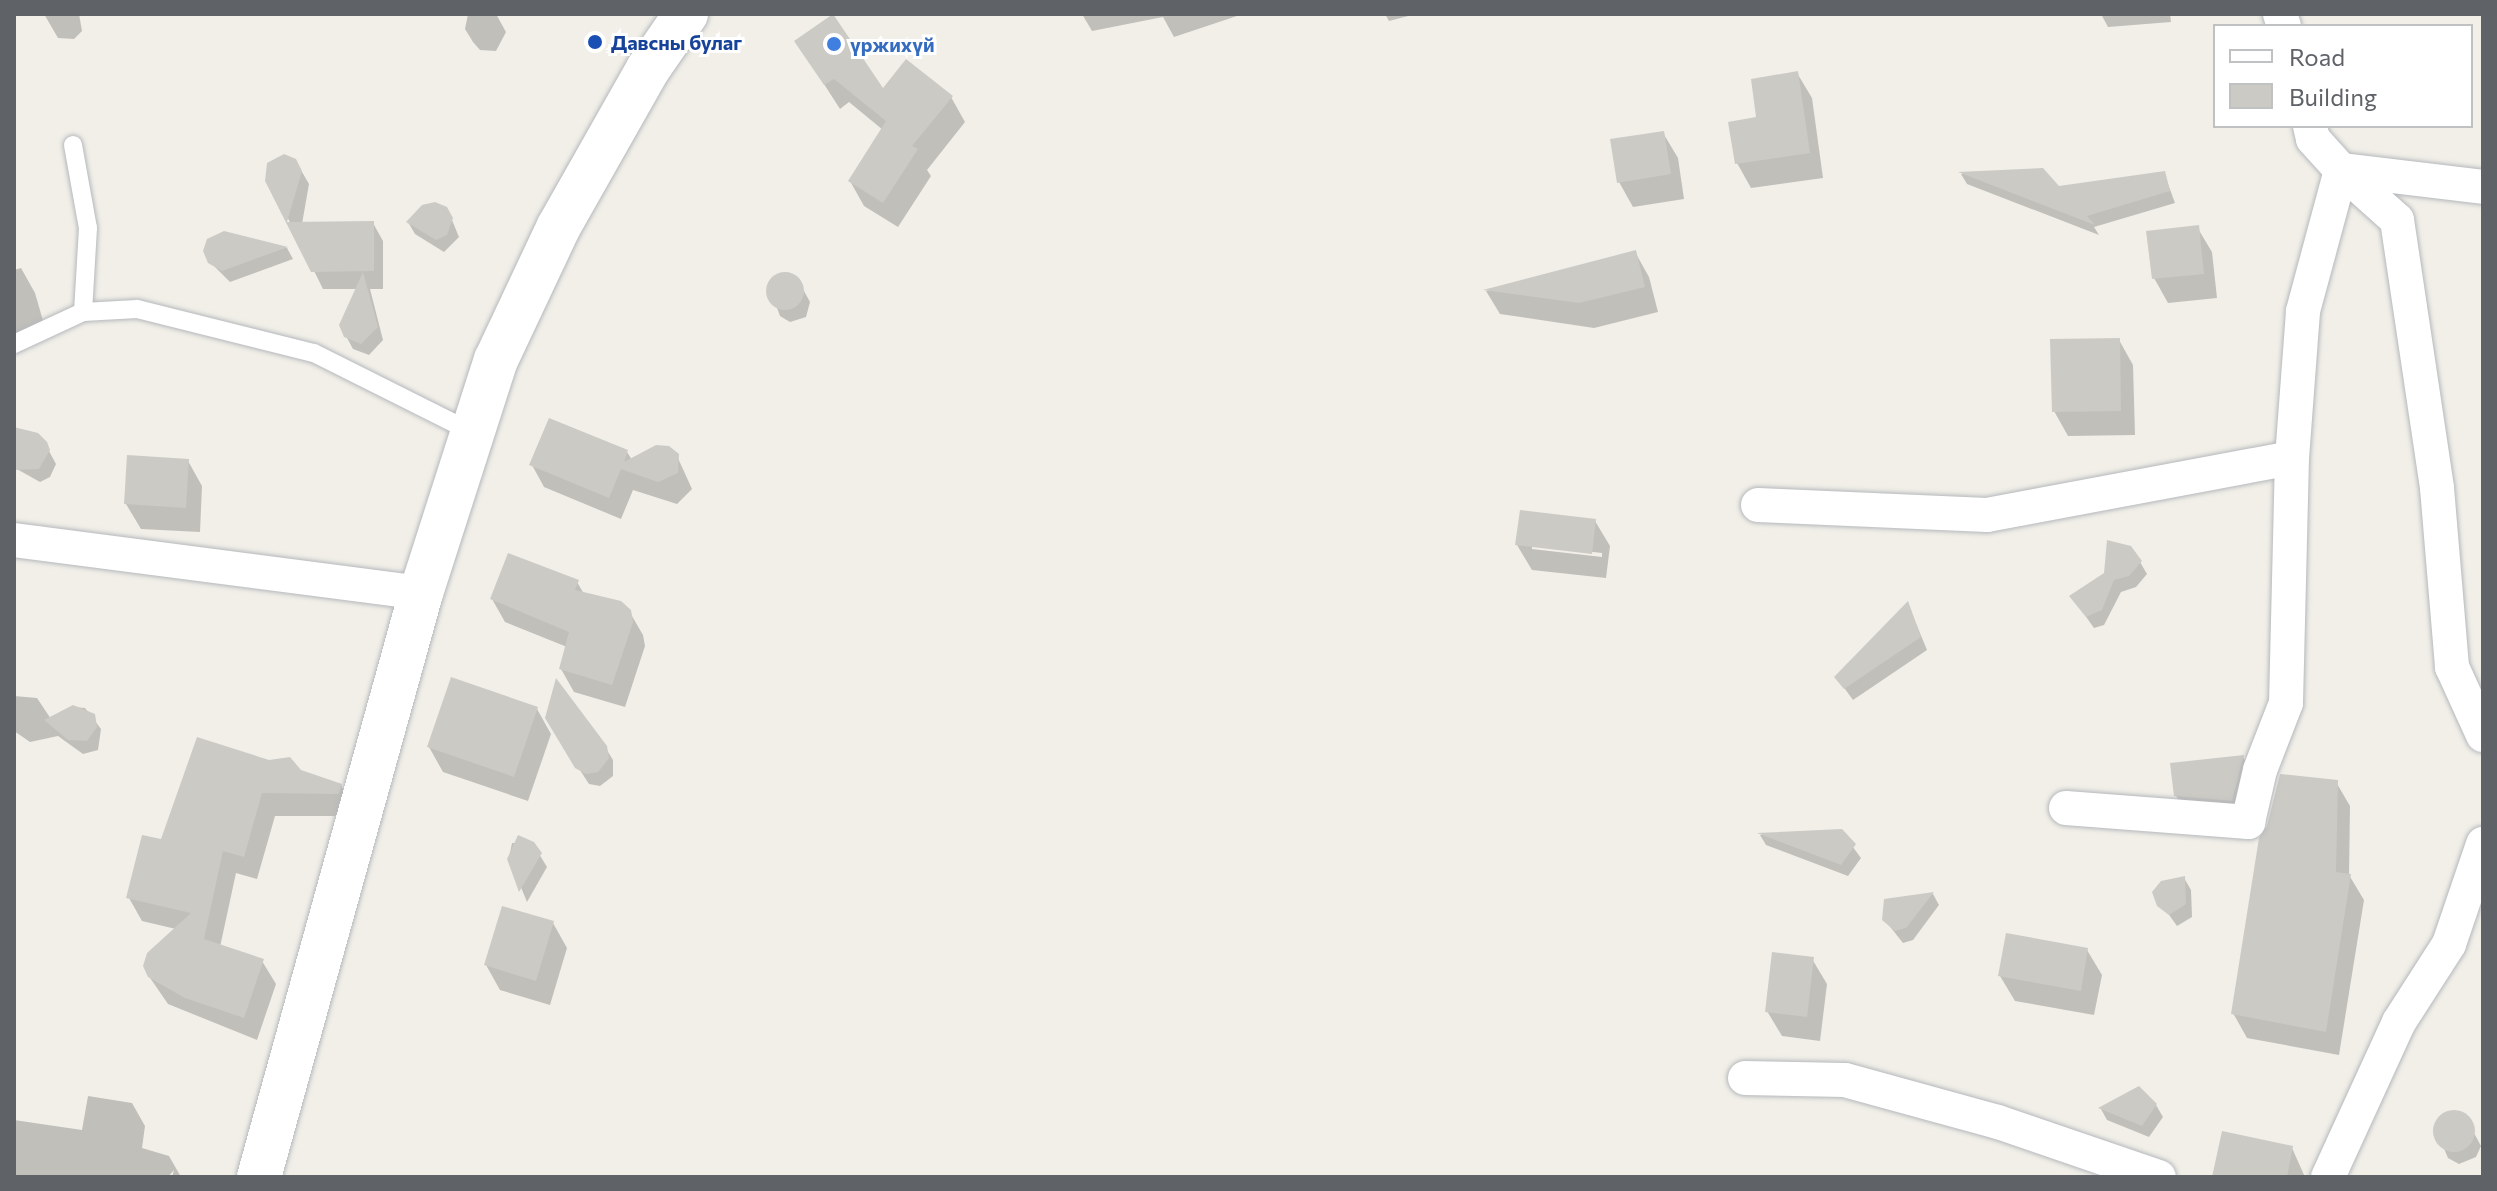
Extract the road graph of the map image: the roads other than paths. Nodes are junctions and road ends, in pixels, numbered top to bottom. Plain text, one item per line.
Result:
1 (686, 14) edge
2 (2310, 128) edge
3 (73, 145) dead end
4 (2341, 170) junction
5 (2483, 187) edge
6 (83, 312) junction
7 (14, 344) edge
8 (470, 431) junction
9 (2292, 458) junction
10 (1758, 505) dead end
11 (14, 540) edge
12 (421, 593) junction
13 (2483, 735) edge
14 (2066, 808) dead end
15 (2483, 844) edge
16 (1745, 1078) dead end
17 (259, 1177) edge
18 (2159, 1177) edge
19 (2328, 1177) edge

1 - 8 street
2 - 4 street
3 - 6 lane
4 - 5 street
4 - 9 street
4 - 13 street
6 - 7 lane
6 - 8 lane
8 - 12 street
9 - 10 street
9 - 14 street
11 - 12 street
12 - 17 street
15 - 19 street
16 - 18 street

